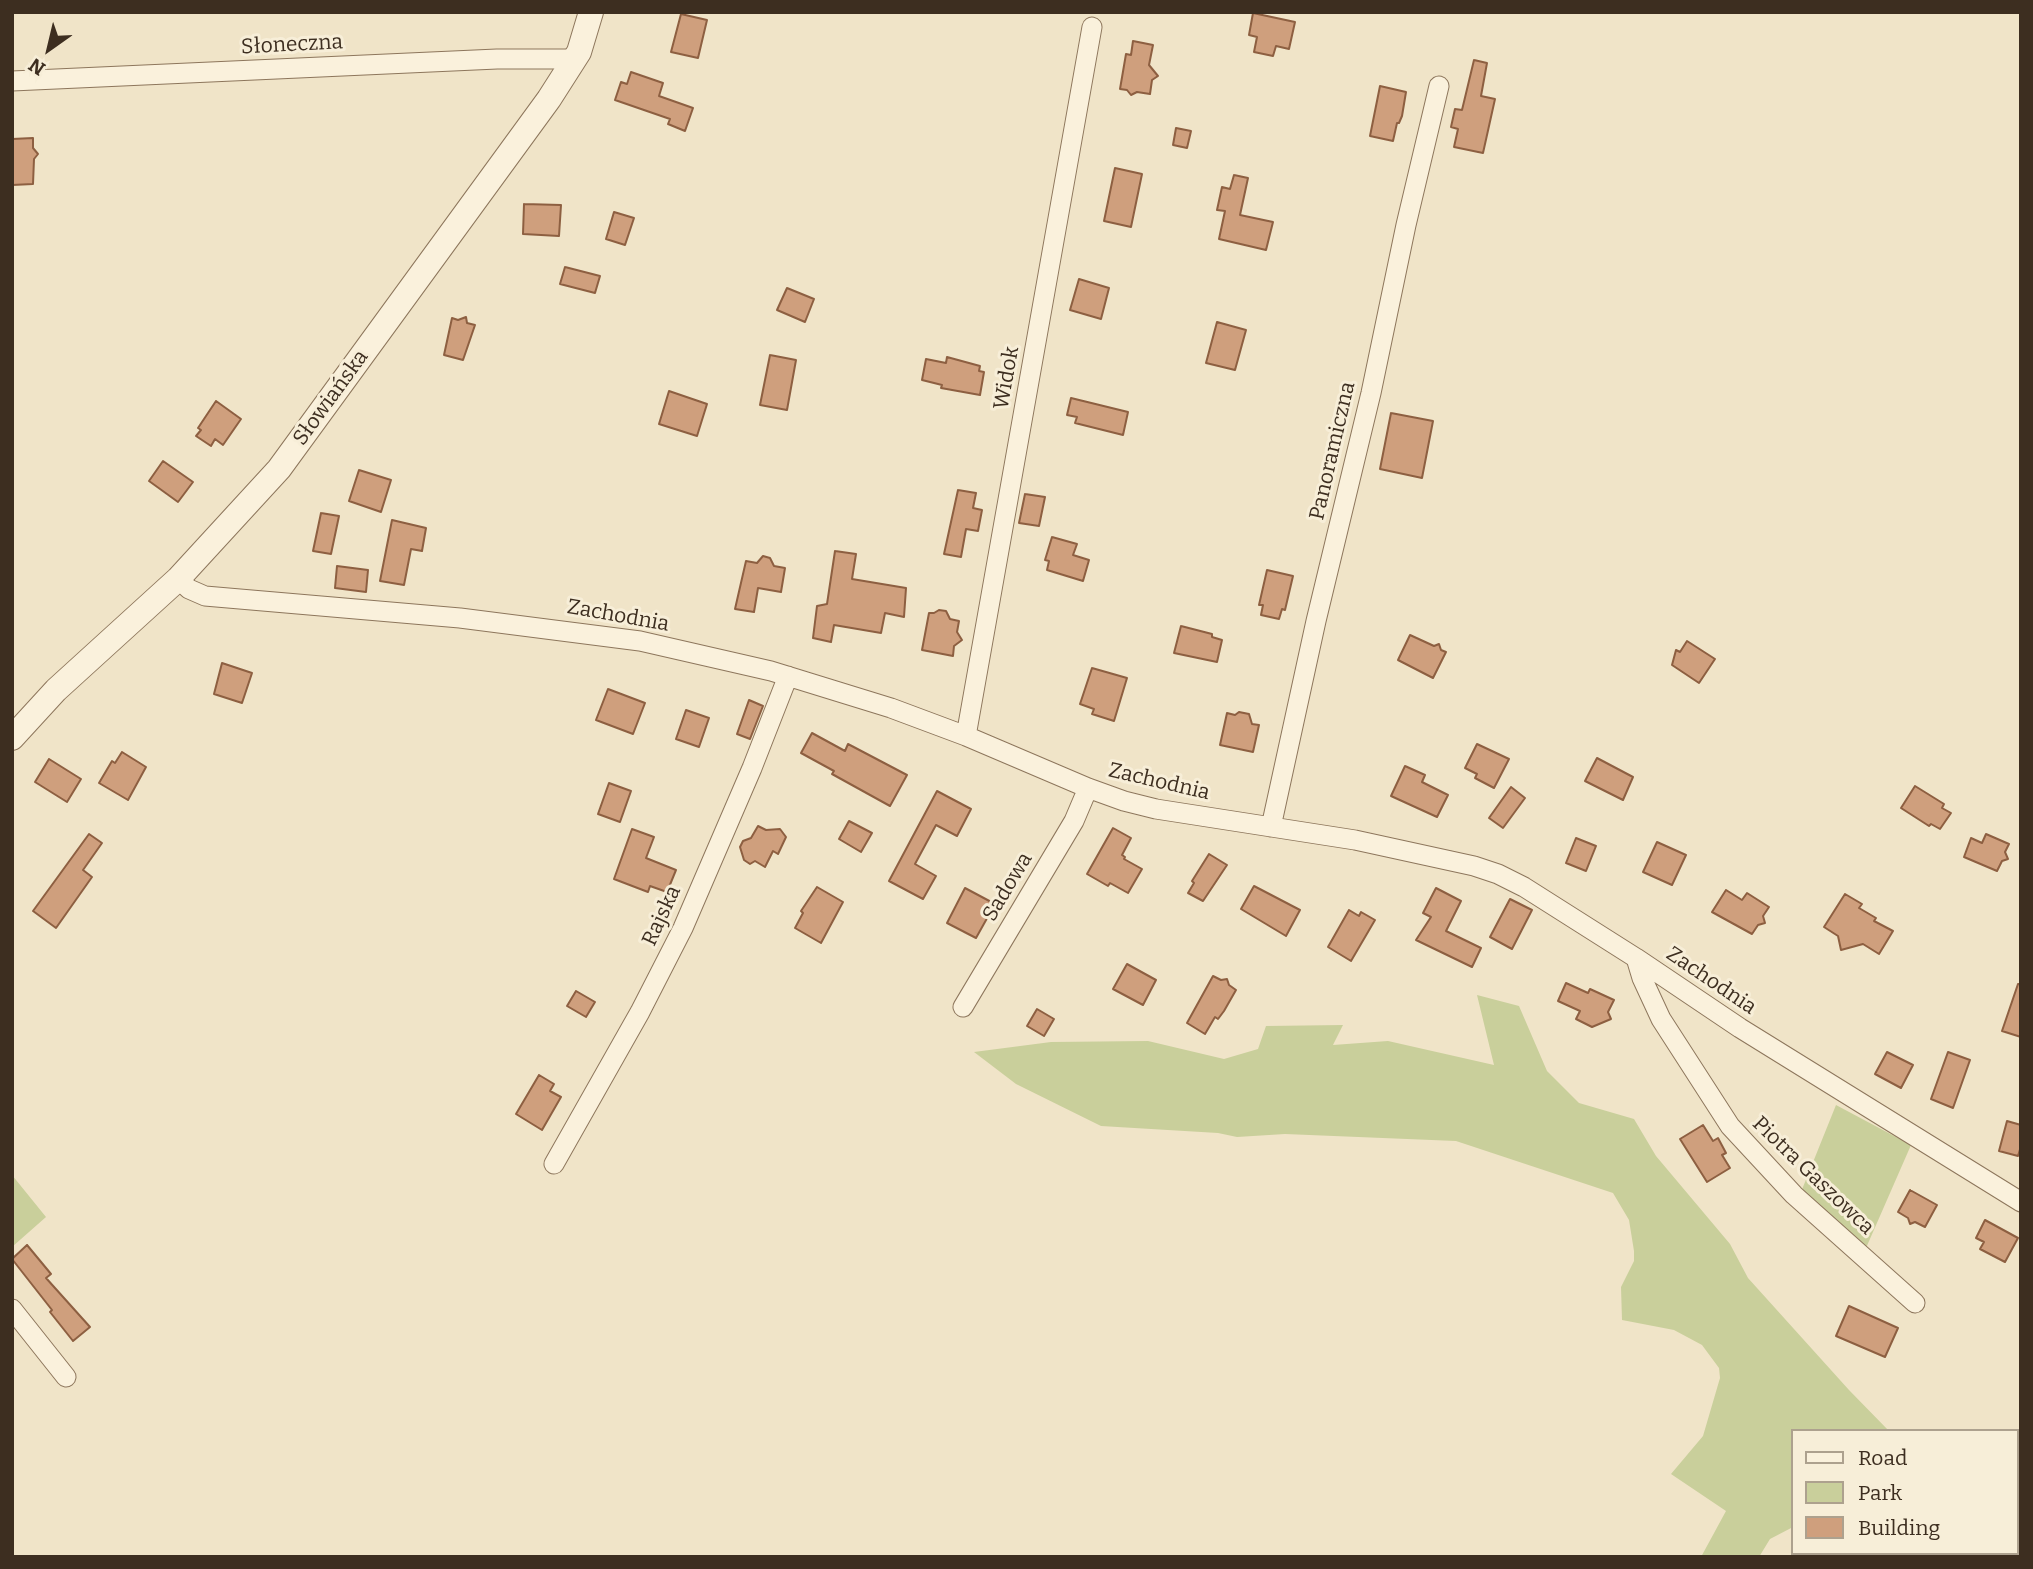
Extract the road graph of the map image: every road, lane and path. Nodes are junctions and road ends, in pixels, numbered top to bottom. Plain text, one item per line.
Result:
1 (591, 12) edge
2 (1092, 27) dead end
3 (574, 59) junction
4 (12, 81) edge
5 (1439, 86) dead end
6 (178, 579) junction
7 (789, 676) junction
8 (966, 736) junction
9 (12, 738) edge
10 (1088, 788) junction
11 (1271, 827) junction
12 (1636, 958) junction
13 (963, 1007) dead end
14 (554, 1164) dead end
15 (2021, 1202) edge
16 (1915, 1303) dead end
17 (12, 1309) edge
18 (66, 1377) dead end

1 - 3 street, Słowiańska
2 - 8 street, Widok
3 - 4 street, Słoneczna
3 - 6 street, Słowiańska
5 - 11 street, Panoramiczna
6 - 7 street, Zachodnia
6 - 9 street, Słowiańska
7 - 8 street, Zachodnia
7 - 14 street, Rajska
8 - 10 street, Zachodnia
10 - 11 street, Zachodnia
10 - 13 street, Sadowa
11 - 12 street, Zachodnia
12 - 15 street, Zachodnia
12 - 16 street, Piotra Gaszowca
17 - 18 street

